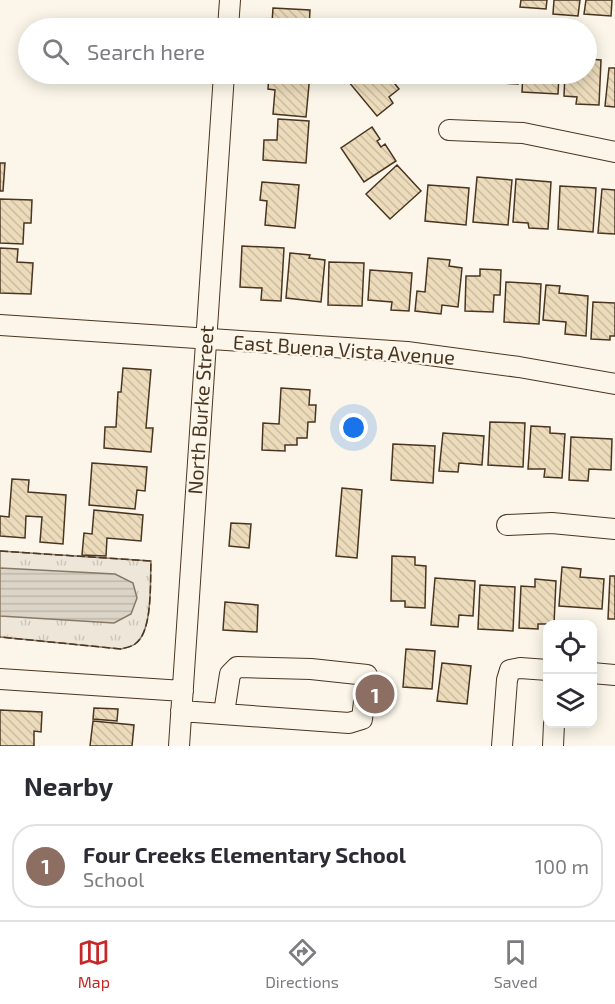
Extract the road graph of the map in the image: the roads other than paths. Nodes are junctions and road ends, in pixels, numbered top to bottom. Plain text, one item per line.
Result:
1 (230, 0) edge
2 (229, 18) edge
3 (223, 84) edge
4 (449, 130) dead end
5 (615, 152) edge
6 (0, 324) edge
7 (205, 339) junction
8 (615, 384) edge
9 (507, 525) dead end
10 (615, 529) edge
11 (543, 670) edge
12 (597, 673) edge
13 (615, 675) edge
14 (0, 679) edge
15 (183, 691) junction
16 (182, 711) junction
17 (224, 713) junction
18 (554, 728) edge
19 (179, 746) edge
20 (502, 746) edge
21 (553, 746) edge

1 - 2 street
3 - 7 street, North Burke Street
4 - 5 street
6 - 7 street, East Buena Vista Avenue
7 - 8 street, East Buena Vista Avenue
7 - 15 street, North Burke Street
9 - 10 street
11 - 20 street
12 - 13 street
14 - 15 street
15 - 16 street, North Burke Street
16 - 17 street
16 - 19 street, North Burke Street
17 - 17 street
18 - 21 street

